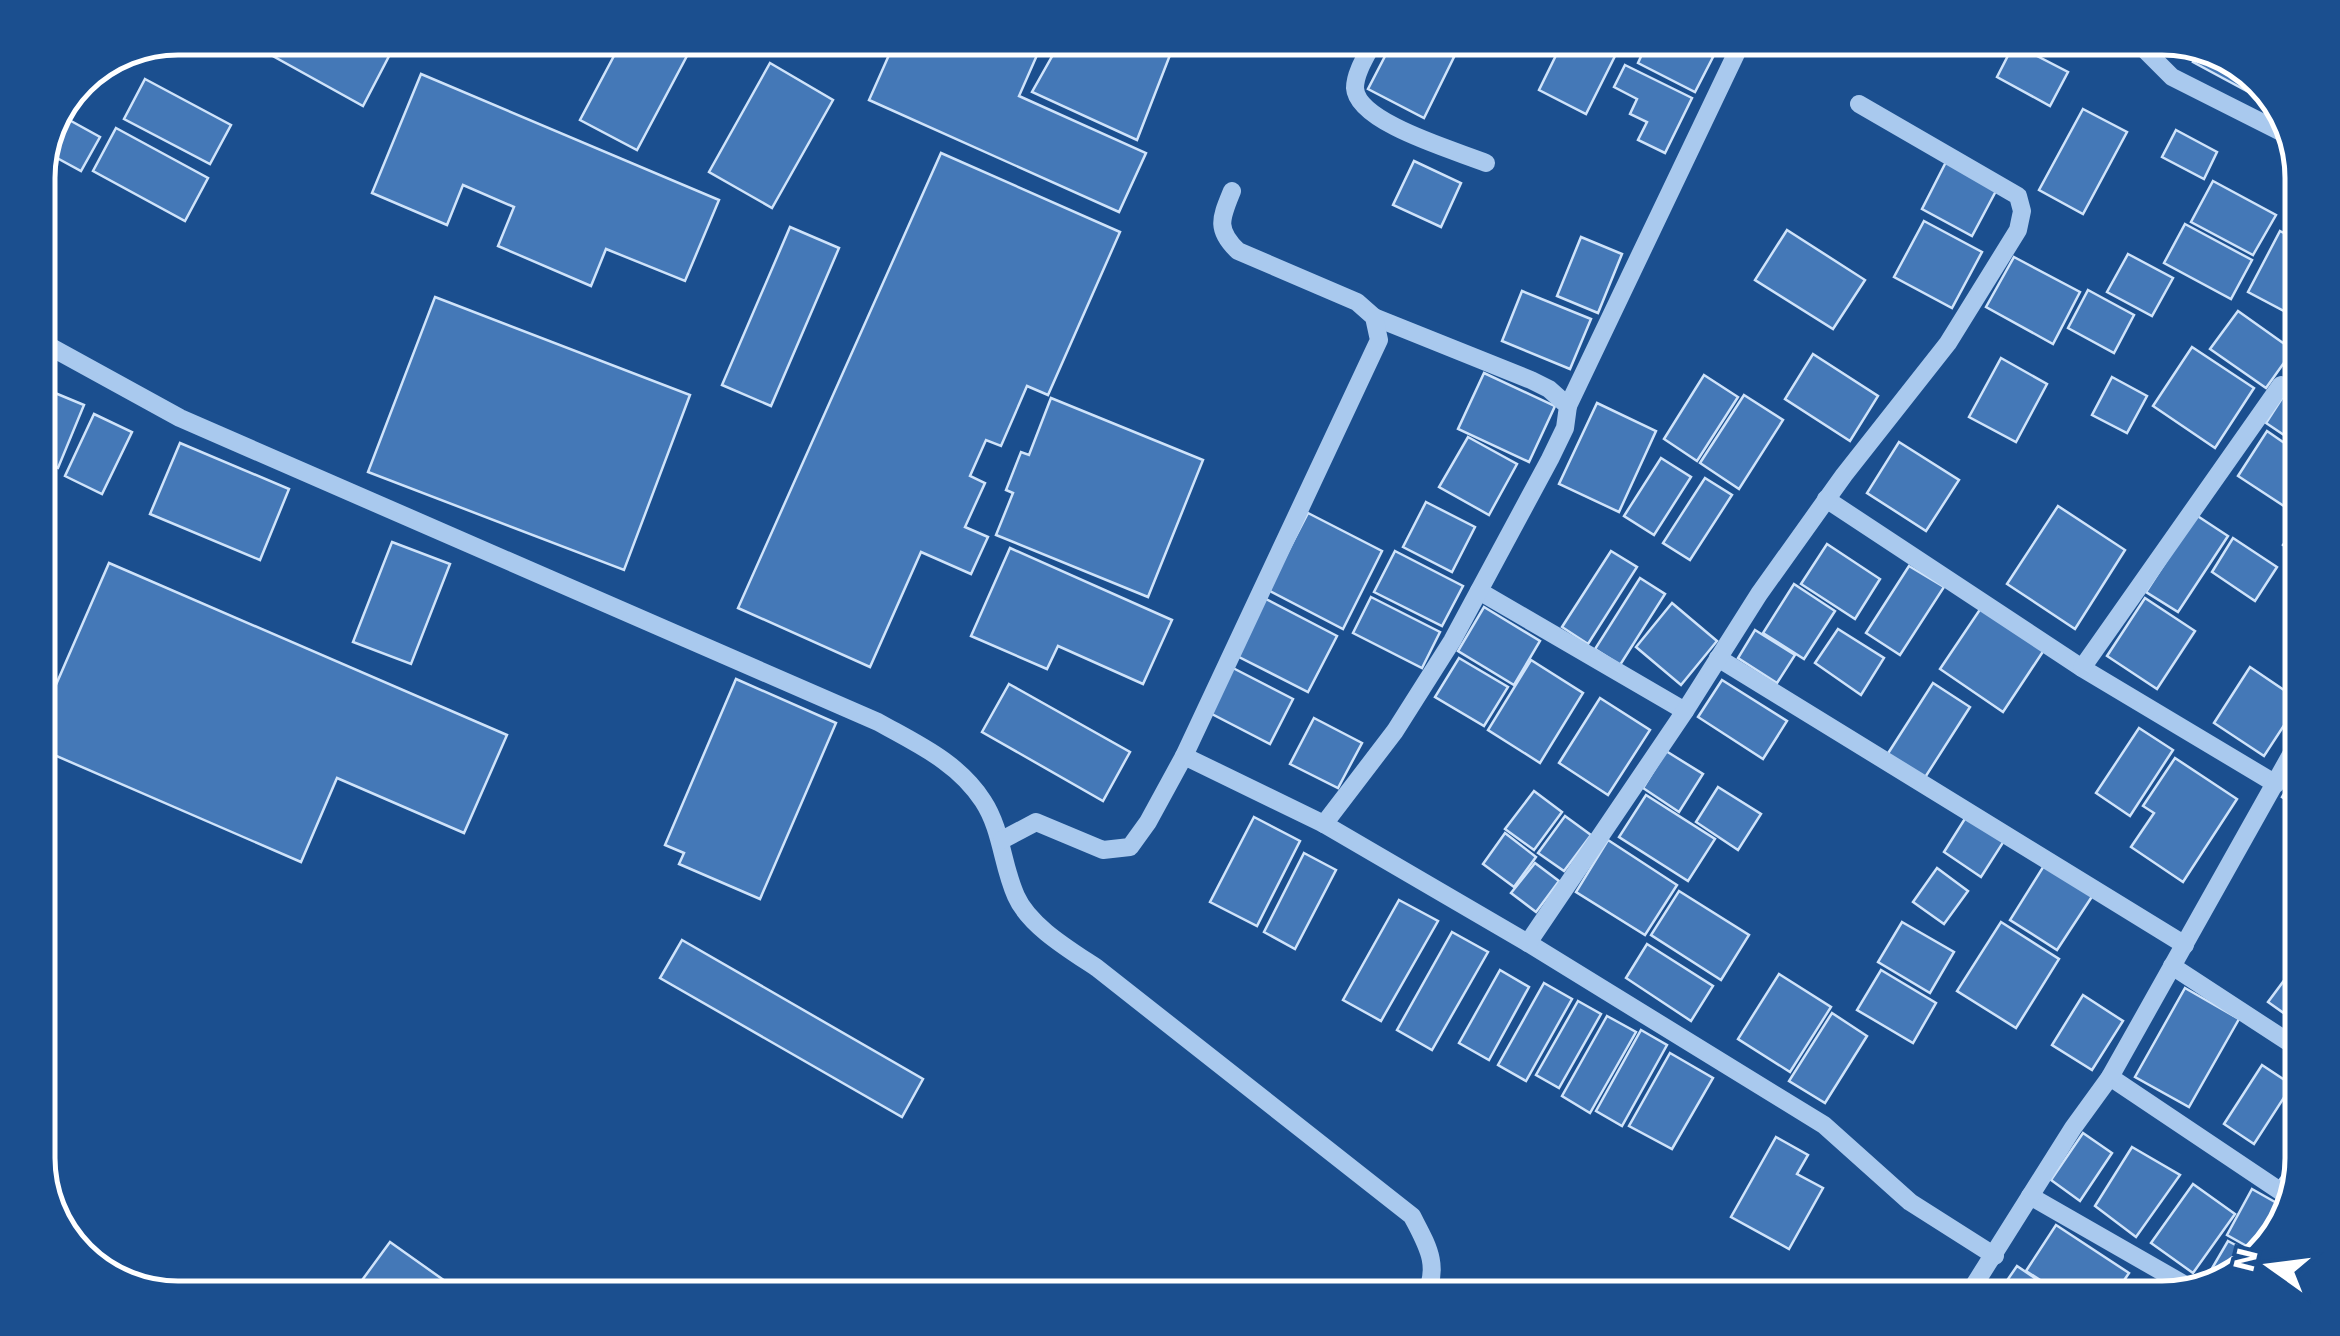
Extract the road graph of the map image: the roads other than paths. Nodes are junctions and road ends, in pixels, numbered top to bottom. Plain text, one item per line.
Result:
1 (1367, 55) edge
2 (1736, 55) edge
3 (2149, 55) edge
4 (1859, 104) dead end
5 (2274, 128) edge
6 (1486, 163) dead end
7 (1232, 190) dead end
8 (1374, 317) junction
9 (55, 349) edge
10 (2281, 385) dead end
11 (1568, 406) junction
12 (1826, 500) junction
13 (1479, 591) junction
14 (1718, 658) junction
15 (2082, 668) junction
16 (1685, 710) junction
17 (1184, 756) junction
18 (2285, 767) edge
19 (2276, 784) junction
20 (1324, 824) junction
21 (1002, 840) junction
22 (1528, 943) junction
23 (2184, 944) junction
24 (2172, 966) junction
25 (2285, 1040) edge
26 (2110, 1077) junction
27 (2281, 1191) edge
28 (2030, 1196) junction
29 (1996, 1256) junction
30 (2177, 1280) edge
31 (1429, 1281) edge
32 (1978, 1281) edge

1 - 6 street
2 - 11 street
3 - 5 street
4 - 12 street
7 - 8 street
8 - 11 street
8 - 17 street
9 - 21 street
10 - 15 street
11 - 13 street
12 - 14 street
12 - 15 street
13 - 16 street
13 - 20 street
14 - 16 street
14 - 23 street
15 - 19 street
16 - 22 street
17 - 20 street
17 - 21 street
18 - 19 street
19 - 23 street
20 - 22 street
21 - 31 street
22 - 29 street
23 - 24 street
24 - 25 street
24 - 26 street
26 - 27 street
26 - 28 street
28 - 29 street
28 - 30 street
29 - 32 street

